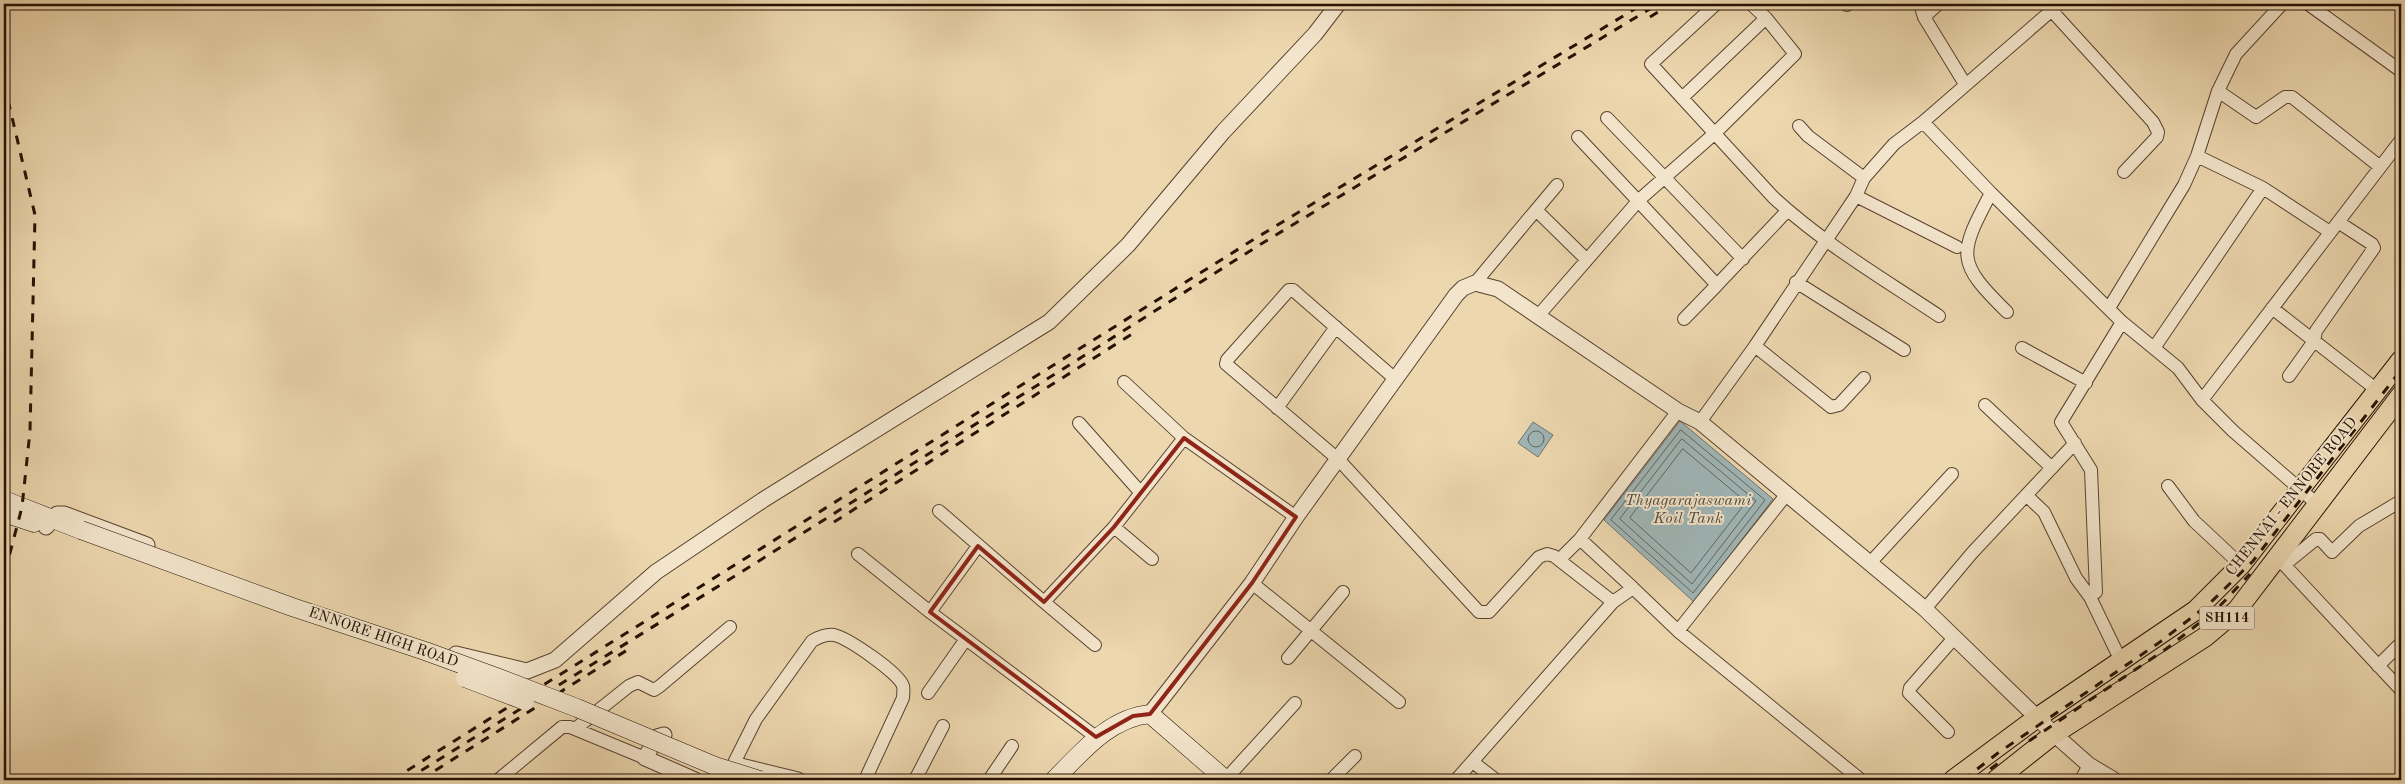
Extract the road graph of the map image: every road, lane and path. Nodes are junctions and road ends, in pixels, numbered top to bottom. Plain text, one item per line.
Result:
1 (1338, 4) edge
2 (1716, 4) edge
3 (1751, 4) edge
4 (1920, 4) edge
5 (1938, 4) edge
6 (2282, 4) edge
7 (2308, 4) edge
8 (2055, 7) edge
9 (1924, 17) junction
10 (1766, 18) junction
11 (2401, 71) edge
12 (1965, 84) junction
13 (2218, 91) junction
14 (1682, 98) junction
15 (1607, 118) dead end
16 (1923, 122) junction
17 (1799, 126) dead end
18 (1714, 134) junction
19 (1578, 137) dead end
20 (2401, 140) edge
21 (2197, 156) junction
22 (2379, 166) junction
23 (2124, 172) dead end
24 (1666, 178) junction
25 (1864, 178) junction
26 (1557, 185) dead end
27 (2263, 188) junction
28 (1991, 193) junction
29 (1856, 196) junction
30 (1639, 200) junction
31 (1536, 210) junction
32 (1788, 211) junction
33 (2334, 227) junction
34 (1824, 241) junction
35 (1957, 247) dead end
36 (1586, 259) junction
37 (1743, 259) junction
38 (1475, 282) junction
39 (1796, 282) junction
40 (1717, 285) junction
41 (2109, 308) junction
42 (2272, 308) junction
43 (2007, 312) dead end
44 (1538, 316) junction
45 (1939, 316) dead end
46 (1684, 319) dead end
47 (2122, 322) junction
48 (1336, 326) junction
49 (2314, 341) junction
50 (1755, 346) junction
51 (2022, 348) dead end
52 (2154, 348) junction
53 (1904, 350) dead end
54 (2401, 360) edge
55 (2289, 376) dead end
56 (1394, 378) junction
57 (1864, 378) dead end
58 (1124, 382) dead end
59 (2086, 383) junction
60 (2377, 390) junction
61 (2401, 395) edge
62 (2202, 400) junction
63 (1985, 405) dead end
64 (1277, 408) junction
65 (1678, 411) junction
66 (1700, 422) junction
67 (1079, 423) dead end
68 (1184, 438) junction
69 (2075, 443) junction
70 (1339, 460) junction
71 (2052, 468) junction
72 (1952, 474) dead end
73 (2168, 486) dead end
74 (2300, 488) junction
75 (1141, 493) junction
76 (1786, 495) junction
77 (2026, 495) junction
78 (4, 500) edge
79 (2401, 501) edge
80 (2316, 503) junction
81 (939, 511) dead end
82 (4, 513) edge
83 (1296, 517) junction
84 (49, 523) junction
85 (1114, 527) junction
86 (79, 534) junction
87 (1580, 539) junction
88 (978, 546) junction
89 (858, 554) dead end
90 (1152, 559) dead end
91 (1559, 560) junction
92 (2281, 561) junction
93 (1870, 563) junction
94 (2241, 564) junction
95 (1252, 583) junction
96 (1633, 588) junction
97 (1343, 592) dead end
98 (2090, 597) junction
99 (1044, 602) junction
100 (1613, 602) junction
101 (1925, 609) junction
102 (930, 612) junction
103 (730, 626) dead end
104 (1311, 631) junction
105 (1678, 631) junction
106 (1955, 638) junction
107 (966, 639) junction
108 (2401, 643) edge
109 (1095, 645) dead end
110 (1288, 658) dead end
111 (2121, 661) junction
112 (2378, 666) junction
113 (2401, 690) edge
114 (928, 693) dead end
115 (1399, 702) dead end
116 (1295, 703) dead end
117 (1150, 714) junction
118 (2038, 717) junction
119 (942, 726) dead end
120 (575, 729) junction
121 (1948, 732) dead end
122 (2054, 734) junction
123 (1096, 737) junction
124 (1012, 746) dead end
125 (1355, 756) dead end
126 (646, 758) junction
127 (734, 763) junction
128 (1474, 763) junction
129 (2089, 765) junction
130 (498, 780) edge
131 (696, 780) edge
132 (725, 780) edge
133 (760, 780) edge
134 (798, 780) edge
135 (864, 780) edge
136 (914, 780) edge
137 (989, 780) edge
138 (1054, 780) edge
139 (1225, 780) edge
140 (1331, 780) edge
141 (1456, 780) edge
142 (1496, 780) edge
143 (1861, 780) edge
144 (1953, 780) edge
145 (1996, 780) edge
146 (2081, 780) edge
147 (2114, 780) edge

1 - 84 street
2 - 14 street
3 - 10 street
4 - 9 street
5 - 9 street
6 - 13 street
7 - 11 street
8 - 12 street
8 - 23 street
9 - 12 street
10 - 14 street
10 - 18 street
12 - 16 street
13 - 21 street
13 - 22 street
14 - 18 street
15 - 24 street
16 - 25 street
16 - 28 street
17 - 25 street
18 - 24 street
18 - 32 street
19 - 30 street
20 - 22 street
21 - 27 street
21 - 41 street
22 - 33 street
24 - 30 street
24 - 37 street
25 - 29 street
26 - 31 street
27 - 33 street
27 - 52 street
28 - 41 street
28 - 43 street
29 - 34 street
29 - 35 street
30 - 36 street
30 - 40 street
31 - 36 street
31 - 38 street
32 - 34 street
32 - 37 street
33 - 42 street
33 - 49 street
34 - 39 street
34 - 45 street
36 - 44 street
37 - 40 street
38 - 44 street
38 - 56 street
39 - 50 street
39 - 53 street
40 - 46 street
41 - 47 street
42 - 49 street
42 - 62 street
44 - 65 street
47 - 52 street
47 - 59 street
48 - 56 street
48 - 64 street
48 - 64 street
49 - 55 street
49 - 60 street
50 - 57 street
50 - 66 street
51 - 59 street
52 - 62 street
54 - 60 main road, CHENNAI - ENNORE ROAD / SH114
56 - 70 street
58 - 68 street
59 - 69 street
60 - 74 main road, CHENNAI - ENNORE ROAD / SH114
61 - 80 main road, CHENNAI - ENNORE ROAD / SH114
62 - 74 street
63 - 71 street
64 - 70 street
65 - 66 street
65 - 87 street
66 - 76 street
67 - 75 street
68 - 75 street
68 - 83 street
69 - 71 street
69 - 98 street
70 - 83 street
70 - 91 street
71 - 77 street
72 - 93 street
73 - 94 street
74 - 80 street
74 - 94 main road, CHENNAI - ENNORE ROAD / SH114
75 - 85 street
76 - 93 street
76 - 105 street
77 - 98 street
77 - 101 street
78 - 84 main road, ENNORE HIGH ROAD
79 - 92 street
80 - 92 main road, CHENNAI - ENNORE ROAD / SH114
81 - 88 street
82 - 84 main road, ENNORE HIGH ROAD
83 - 95 street
84 - 86 main road, ENNORE HIGH ROAD
85 - 90 street
85 - 99 street
86 - 132 main road, ENNORE HIGH ROAD, bridge
86 - 133 main road, ENNORE HIGH ROAD, bridge
87 - 91 street
87 - 96 street
88 - 99 street
88 - 102 street
89 - 102 street
91 - 100 street
92 - 112 street
92 - 122 main road, CHENNAI - ENNORE ROAD / SH114
93 - 101 street
94 - 111 main road, CHENNAI - ENNORE ROAD / SH114
95 - 104 street
95 - 117 street
96 - 100 street
96 - 105 street
97 - 104 street
98 - 111 street
99 - 109 street
100 - 128 street
101 - 106 street
102 - 107 street
103 - 120 street
104 - 110 street
104 - 115 street
105 - 143 street
106 - 118 street
106 - 121 street
107 - 114 street
107 - 123 street
108 - 112 street
111 - 118 main road, CHENNAI - ENNORE ROAD / SH114
112 - 113 street
116 - 139 street
117 - 123 main road
117 - 139 main road
118 - 122 street
118 - 144 main road, CHENNAI - ENNORE ROAD / SH114
119 - 136 street
120 - 126 street
120 - 130 street
122 - 129 street
122 - 145 main road, CHENNAI - ENNORE ROAD / SH114
123 - 138 main road
124 - 137 street
125 - 140 street
126 - 127 street
126 - 131 street
127 - 134 street
127 - 135 street
128 - 141 street
128 - 142 street
129 - 146 street
129 - 147 street

